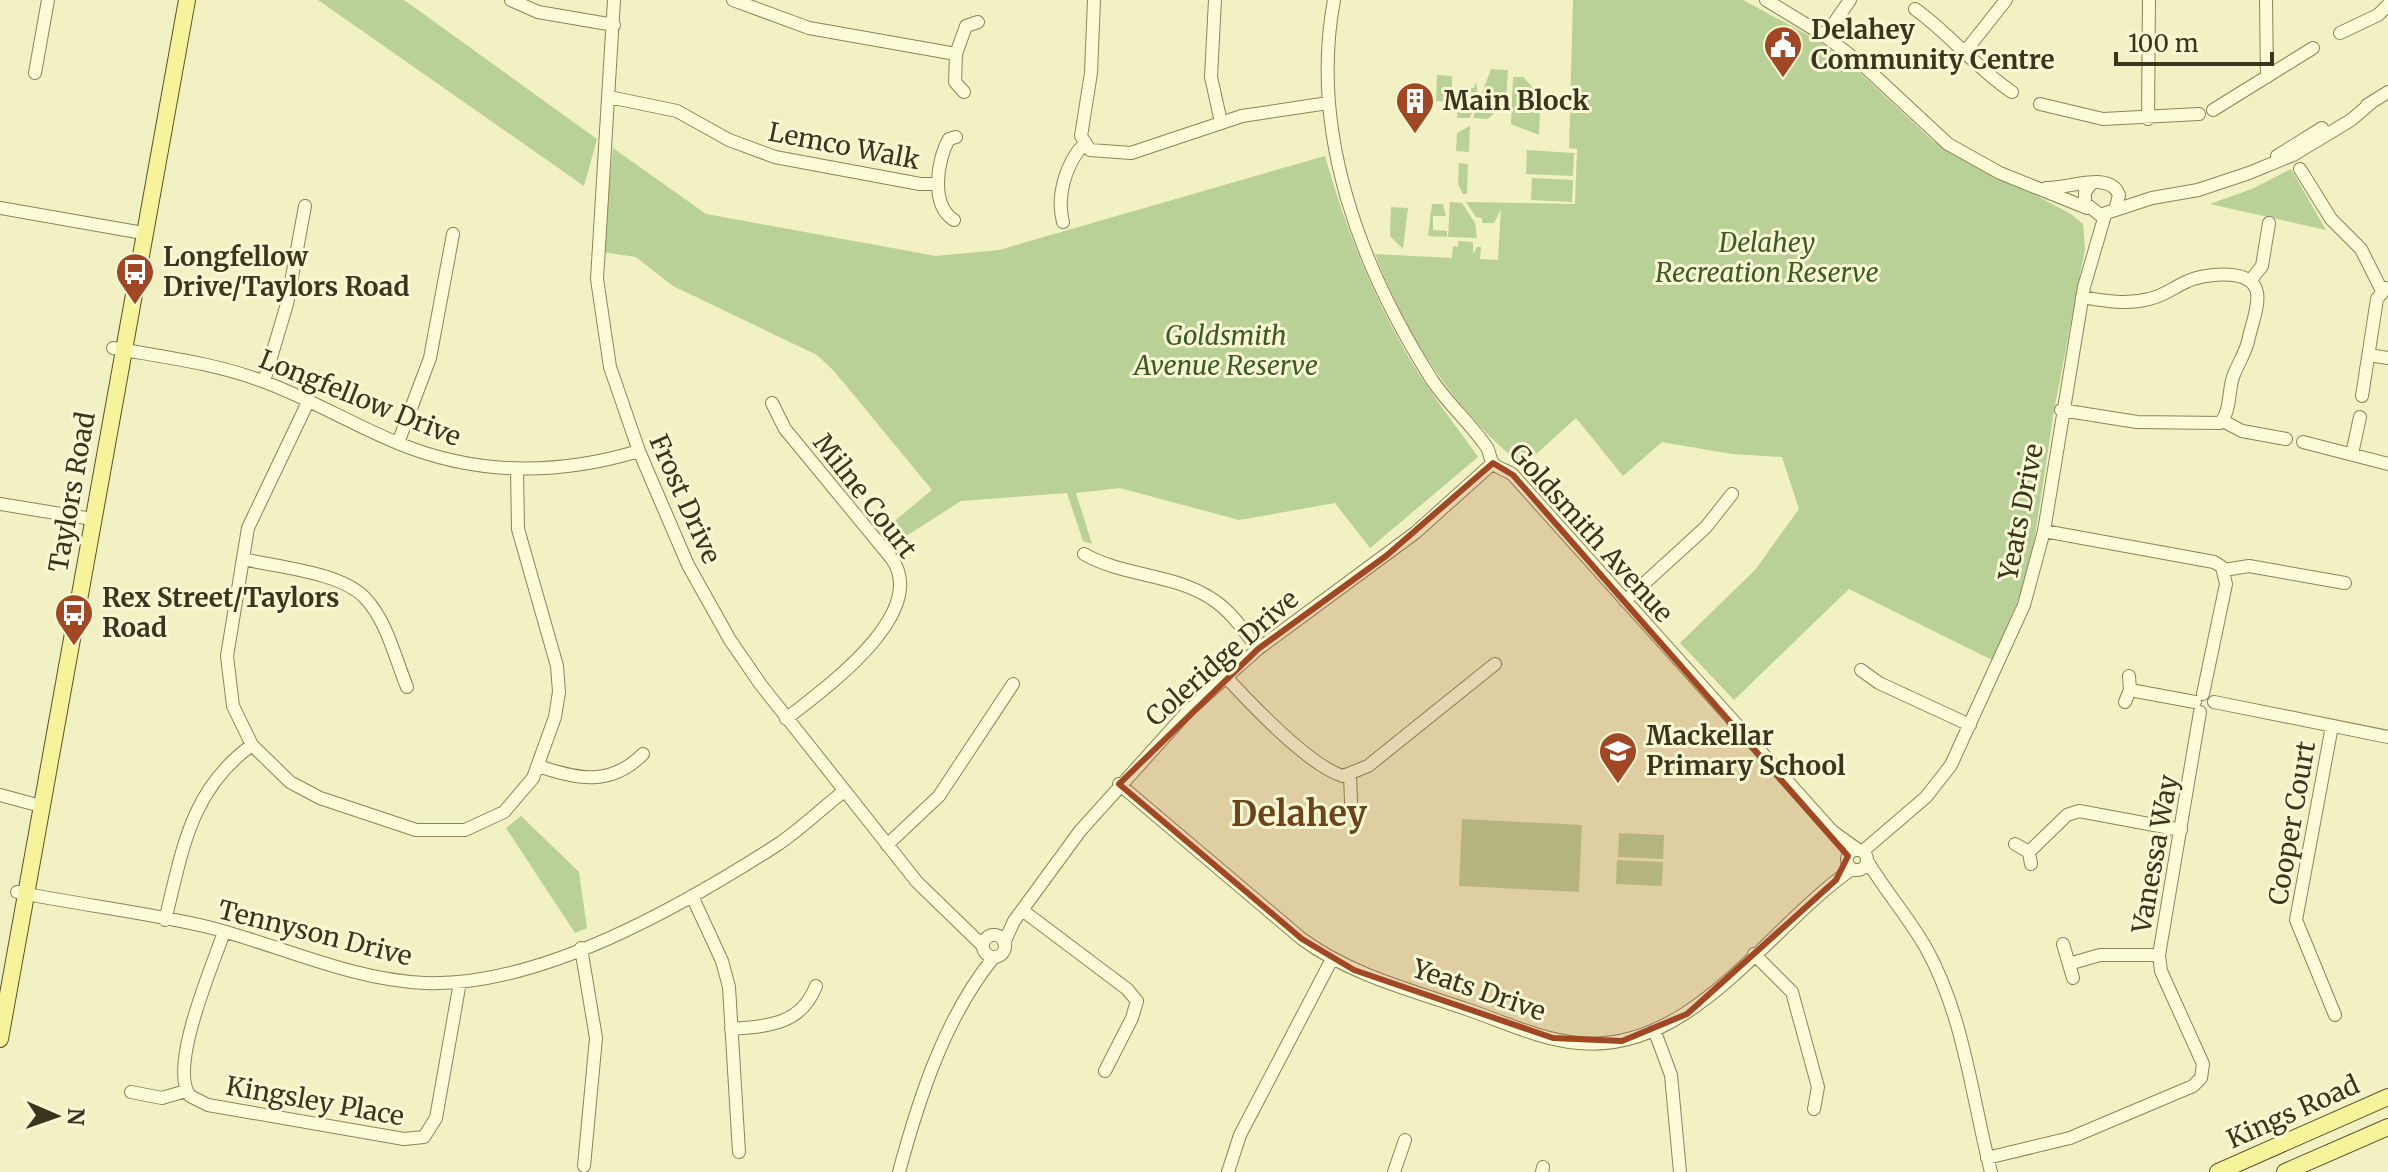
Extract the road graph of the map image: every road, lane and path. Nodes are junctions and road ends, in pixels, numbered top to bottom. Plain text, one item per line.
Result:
1 (48, 0) edge
2 (178, 0) edge
3 (187, 0) edge
4 (511, 0) edge
5 (614, 0) edge
6 (733, 0) edge
7 (1094, 0) edge
8 (1215, 0) edge
9 (1334, 0) edge
10 (1766, 0) edge
11 (1850, 0) edge
12 (2006, 0) edge
13 (2149, 0) edge
14 (2266, 0) edge
15 (2388, 5) edge
16 (1915, 9) dead end
17 (978, 22) dead end
18 (614, 25) junction
19 (2340, 33) dead end
20 (1825, 36) junction
21 (2313, 48) dead end
22 (1964, 53) junction
23 (956, 54) junction
24 (35, 73) dead end
25 (2267, 77) junction
26 (964, 92) dead end
27 (2012, 92) dead end
28 (2388, 92) edge
29 (609, 97) junction
30 (1328, 103) junction
31 (2040, 104) dead end
32 (2213, 110) dead end
33 (2199, 114) dead end
34 (2148, 119) junction
35 (1221, 122) junction
36 (956, 137) dead end
37 (1084, 144) junction
38 (2300, 169) dead end
39 (937, 184) junction
40 (2091, 184) junction
41 (2042, 188) junction
42 (2118, 190) junction
43 (2152, 198) junction
44 (305, 206) dead end
45 (0, 208) edge
46 (2089, 209) junction
47 (2110, 212) junction
48 (954, 220) dead end
49 (1063, 222) dead end
50 (2269, 223) dead end
51 (138, 233) junction
52 (453, 234) dead end
53 (2094, 249) junction
54 (2250, 281) junction
55 (2385, 289) edge
56 (2082, 297) junction
57 (118, 349) junction
58 (2369, 355) junction
59 (2388, 358) edge
60 (264, 381) junction
61 (2362, 396) dead end
62 (308, 402) junction
63 (772, 403) dead end
64 (2061, 410) junction
65 (2360, 417) dead end
66 (2223, 421) junction
67 (2286, 439) dead end
68 (2303, 442) dead end
69 (398, 443) junction
70 (639, 451) junction
71 (2352, 454) junction
72 (1493, 463) junction
73 (2388, 464) edge
74 (517, 469) junction
75 (1732, 494) dead end
76 (0, 504) edge
77 (87, 519) junction
78 (2044, 531) junction
79 (1084, 554) dead end
80 (243, 559) junction
81 (2224, 570) junction
82 (2345, 583) dead end
83 (1625, 601) junction
84 (1258, 649) junction
85 (1495, 664) dead end
86 (1861, 670) dead end
87 (2129, 676) dead end
88 (1226, 677) junction
89 (1013, 684) dead end
90 (407, 687) dead end
91 (2206, 704) junction
92 (786, 719) junction
93 (1970, 725) junction
94 (2332, 726) junction
95 (2388, 737) edge
96 (252, 745) junction
97 (643, 754) dead end
98 (538, 766) junction
99 (1350, 775) junction
100 (1119, 784) junction
101 (843, 792) junction
102 (2, 796) edge
103 (37, 801) junction
104 (1351, 802) dead end
105 (2181, 830) junction
106 (2015, 844) dead end
107 (887, 845) junction
108 (1858, 860) junction
109 (21, 893) junction
110 (692, 896) junction
111 (1018, 915) junction
112 (165, 920) junction
113 (224, 932) junction
114 (2063, 944) dead end
115 (991, 945) junction
116 (581, 948) junction
117 (1754, 954) junction
118 (2159, 955) junction
119 (1332, 959) junction
120 (2072, 963) junction
121 (2073, 978) dead end
122 (460, 982) junction
123 (0, 986) edge
124 (816, 986) dead end
125 (2335, 1015) dead end
126 (731, 1029) junction
127 (1655, 1032) junction
128 (0, 1039) edge
129 (1105, 1071) dead end
130 (186, 1091) junction
131 (131, 1092) dead end
132 (2388, 1097) edge
133 (1814, 1109) dead end
134 (2388, 1127) edge
135 (1405, 1140) dead end
136 (739, 1152) dead end
137 (1987, 1158) junction
138 (584, 1166) dead end
139 (899, 1172) edge
140 (1228, 1172) edge
141 (1394, 1172) edge
142 (1680, 1172) edge
143 (1991, 1172) edge
144 (2218, 1172) edge
145 (2285, 1172) edge

1 - 24 street
2 - 51 main road, Taylors Road
3 - 51 main road, Taylors Road
4 - 18 street
5 - 18 street, Frost Drive
6 - 23 street
7 - 37 street
8 - 35 street
9 - 30 street, Goldsmith Avenue
10 - 20 street
11 - 20 street
12 - 22 street
13 - 34 street
14 - 25 street
15 - 19 street
16 - 22 street
17 - 23 street
18 - 29 street, Frost Drive
20 - 41 street
21 - 25 street
22 - 27 street
23 - 26 street
25 - 32 street
28 - 43 street
29 - 39 street, Lemco Walk
29 - 70 street, Frost Drive
30 - 35 street
30 - 72 street, Goldsmith Avenue
31 - 34 street
33 - 34 street
35 - 37 street
36 - 39 street, Lemco Walk
37 - 49 street
38 - 55 street
39 - 48 street, Lemco Walk
40 - 41 street
40 - 42 street
40 - 46 street
41 - 46 street
42 - 43 street
42 - 47 street
43 - 47 street
44 - 60 street
45 - 51 street
46 - 47 street
46 - 53 street, Yeats Drive
47 - 53 street, Yeats Drive
50 - 54 street
51 - 57 main road, Taylors Road
52 - 69 street
53 - 56 street, Yeats Drive
54 - 56 street
54 - 66 street
55 - 58 street
56 - 64 street, Yeats Drive
57 - 60 street, Longfellow Drive
57 - 77 main road, Taylors Road
58 - 59 street
58 - 61 street
60 - 62 street, Longfellow Drive
62 - 69 street, Longfellow Drive
62 - 80 street
63 - 92 street, Milne Court
64 - 66 street
64 - 78 street, Yeats Drive
65 - 71 street
66 - 67 street
68 - 71 street
69 - 74 street, Longfellow Drive
70 - 74 street, Longfellow Drive
70 - 92 street, Frost Drive
71 - 73 street
72 - 83 street, Goldsmith Avenue
72 - 84 street, Coleridge Drive
74 - 98 street
75 - 83 street
76 - 77 street
77 - 103 main road, Taylors Road
78 - 81 street
78 - 93 street, Yeats Drive
79 - 84 street
80 - 90 street
80 - 96 street
81 - 82 street
81 - 91 street, Vanessa Way
83 - 108 street, Goldsmith Avenue
84 - 88 street, Coleridge Drive
85 - 99 street
86 - 93 street
87 - 91 street
88 - 99 street
88 - 100 street, Coleridge Drive
89 - 107 street
91 - 94 street
91 - 105 street, Vanessa Way
92 - 101 street, Frost Drive
93 - 108 street, Yeats Drive
94 - 95 street
94 - 125 street, Cooper Court
96 - 98 street
96 - 112 street
97 - 98 street
99 - 104 street
100 - 111 street, Coleridge Drive
100 - 119 street, Yeats Drive
101 - 107 street, Frost Drive
101 - 110 street, Tennyson Drive
102 - 103 street
103 - 109 main road, Taylors Road
105 - 106 street
105 - 118 street, Vanessa Way
107 - 115 street, Frost Drive
108 - 117 street, Yeats Drive
108 - 137 street, Goldsmith Avenue
109 - 112 street, Tennyson Drive
109 - 123 main road, Taylors Road
109 - 128 main road, Taylors Road
110 - 116 street, Tennyson Drive
110 - 126 street
111 - 115 street, Coleridge Drive
111 - 129 street
112 - 113 street, Tennyson Drive
113 - 122 street, Tennyson Drive
113 - 130 street, Kingsley Place
114 - 120 street
115 - 139 street, Coleridge Drive
116 - 122 street, Tennyson Drive
116 - 138 street
117 - 127 street, Yeats Drive
117 - 133 street
118 - 120 street
118 - 137 street, Vanessa Way
119 - 127 street, Yeats Drive
119 - 140 street
120 - 121 street
122 - 130 street, Kingsley Place
124 - 126 street
126 - 136 street
127 - 142 street
130 - 131 street, Kingsley Place
132 - 144 main road, Kings Road
134 - 145 main road, Kings Road
135 - 141 street
137 - 143 street, Goldsmith Avenue

